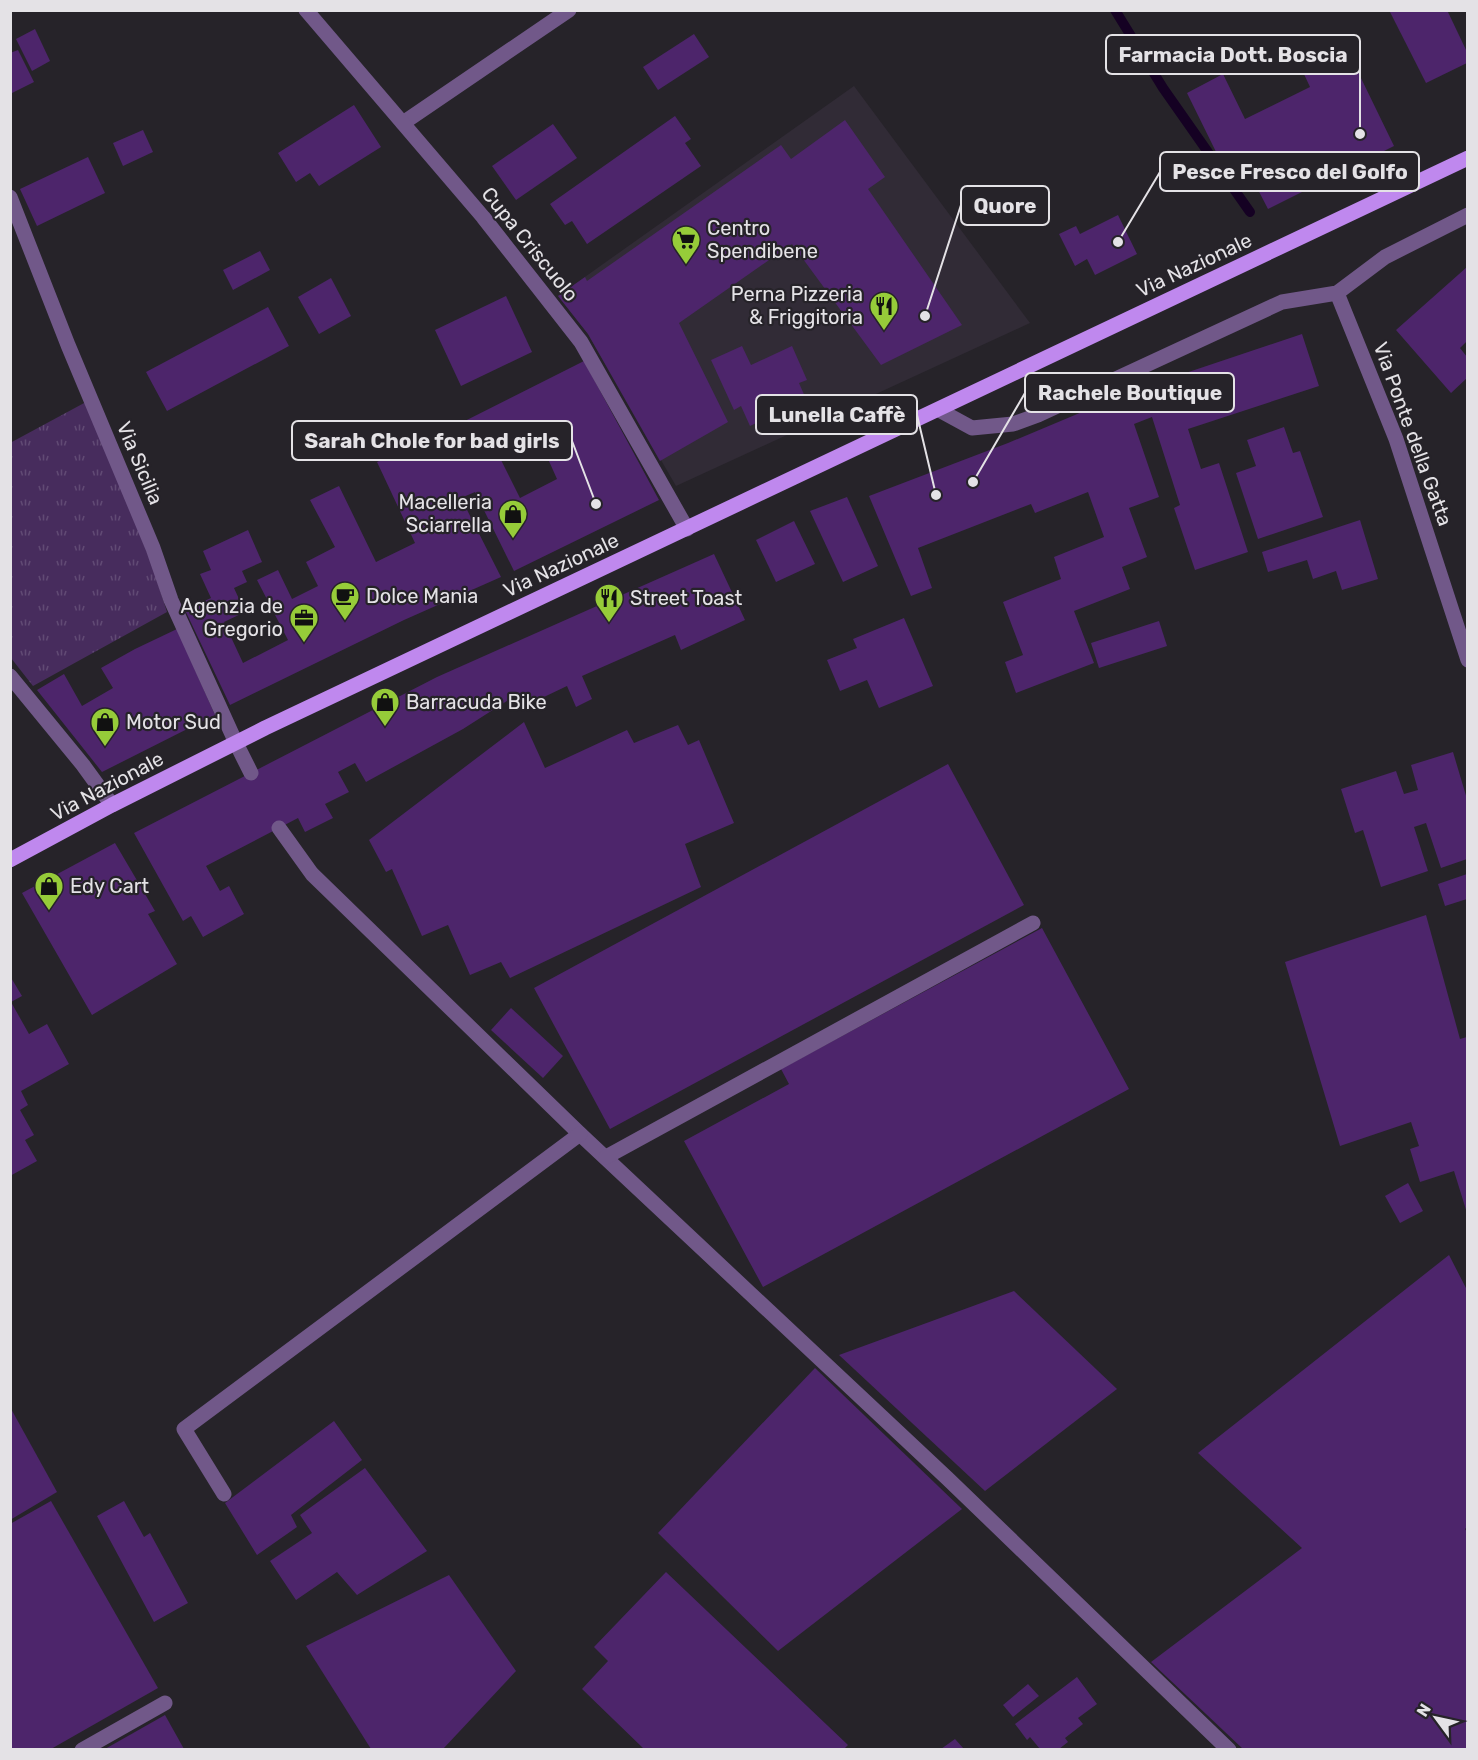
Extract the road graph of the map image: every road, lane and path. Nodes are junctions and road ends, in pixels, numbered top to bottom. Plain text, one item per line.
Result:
1 (306, 10) edge
2 (569, 10) edge
3 (403, 123) junction
4 (1467, 158) edge
5 (10, 197) edge
6 (1467, 215) edge
7 (1337, 292) junction
8 (939, 410) junction
9 (687, 529) junction
10 (1467, 660) edge
11 (10, 676) edge
12 (236, 743) junction
13 (251, 773) dead end
14 (112, 805) junction
15 (279, 828) dead end
16 (10, 860) edge
17 (1033, 923) dead end
18 (580, 1134) junction
19 (606, 1157) junction
20 (224, 1494) dead end
21 (165, 1703) dead end
22 (82, 1749) edge
23 (1229, 1749) edge

1 - 3 street, Cupa Criscuolo
2 - 3 street
3 - 9 street, Cupa Criscuolo
4 - 8 main road, Via Nazionale
5 - 12 street, Via Sicilia
6 - 7 street
7 - 8 street
7 - 10 street, Via Ponte della Gatta
8 - 9 main road, Via Nazionale
9 - 12 main road, Via Nazionale
11 - 14 street
12 - 13 street, Via Sicilia
12 - 14 main road, Via Nazionale
14 - 16 main road, Via Nazionale
15 - 18 street
17 - 19 street
18 - 19 street
18 - 20 street
19 - 23 street
21 - 22 street

